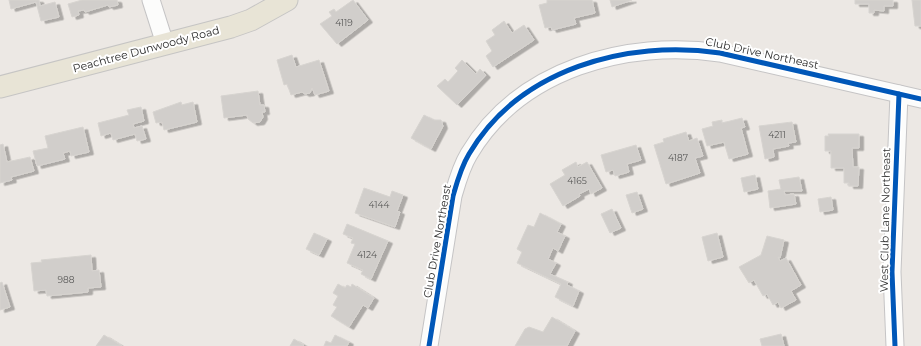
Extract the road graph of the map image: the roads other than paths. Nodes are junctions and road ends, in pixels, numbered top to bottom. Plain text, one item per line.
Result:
1 (151, 0) edge
2 (287, 0) edge
3 (165, 44) junction
4 (0, 87) edge
5 (899, 94) junction
6 (921, 99) edge
7 (429, 346) edge
8 (895, 346) edge

1 - 3 street
2 - 3 main road, Peachtree Dunwoody Road
3 - 4 main road, Peachtree Dunwoody Road
5 - 6 street, Club Drive Northeast
5 - 7 street, Club Drive Northeast
5 - 8 street, West Club Lane Northeast

